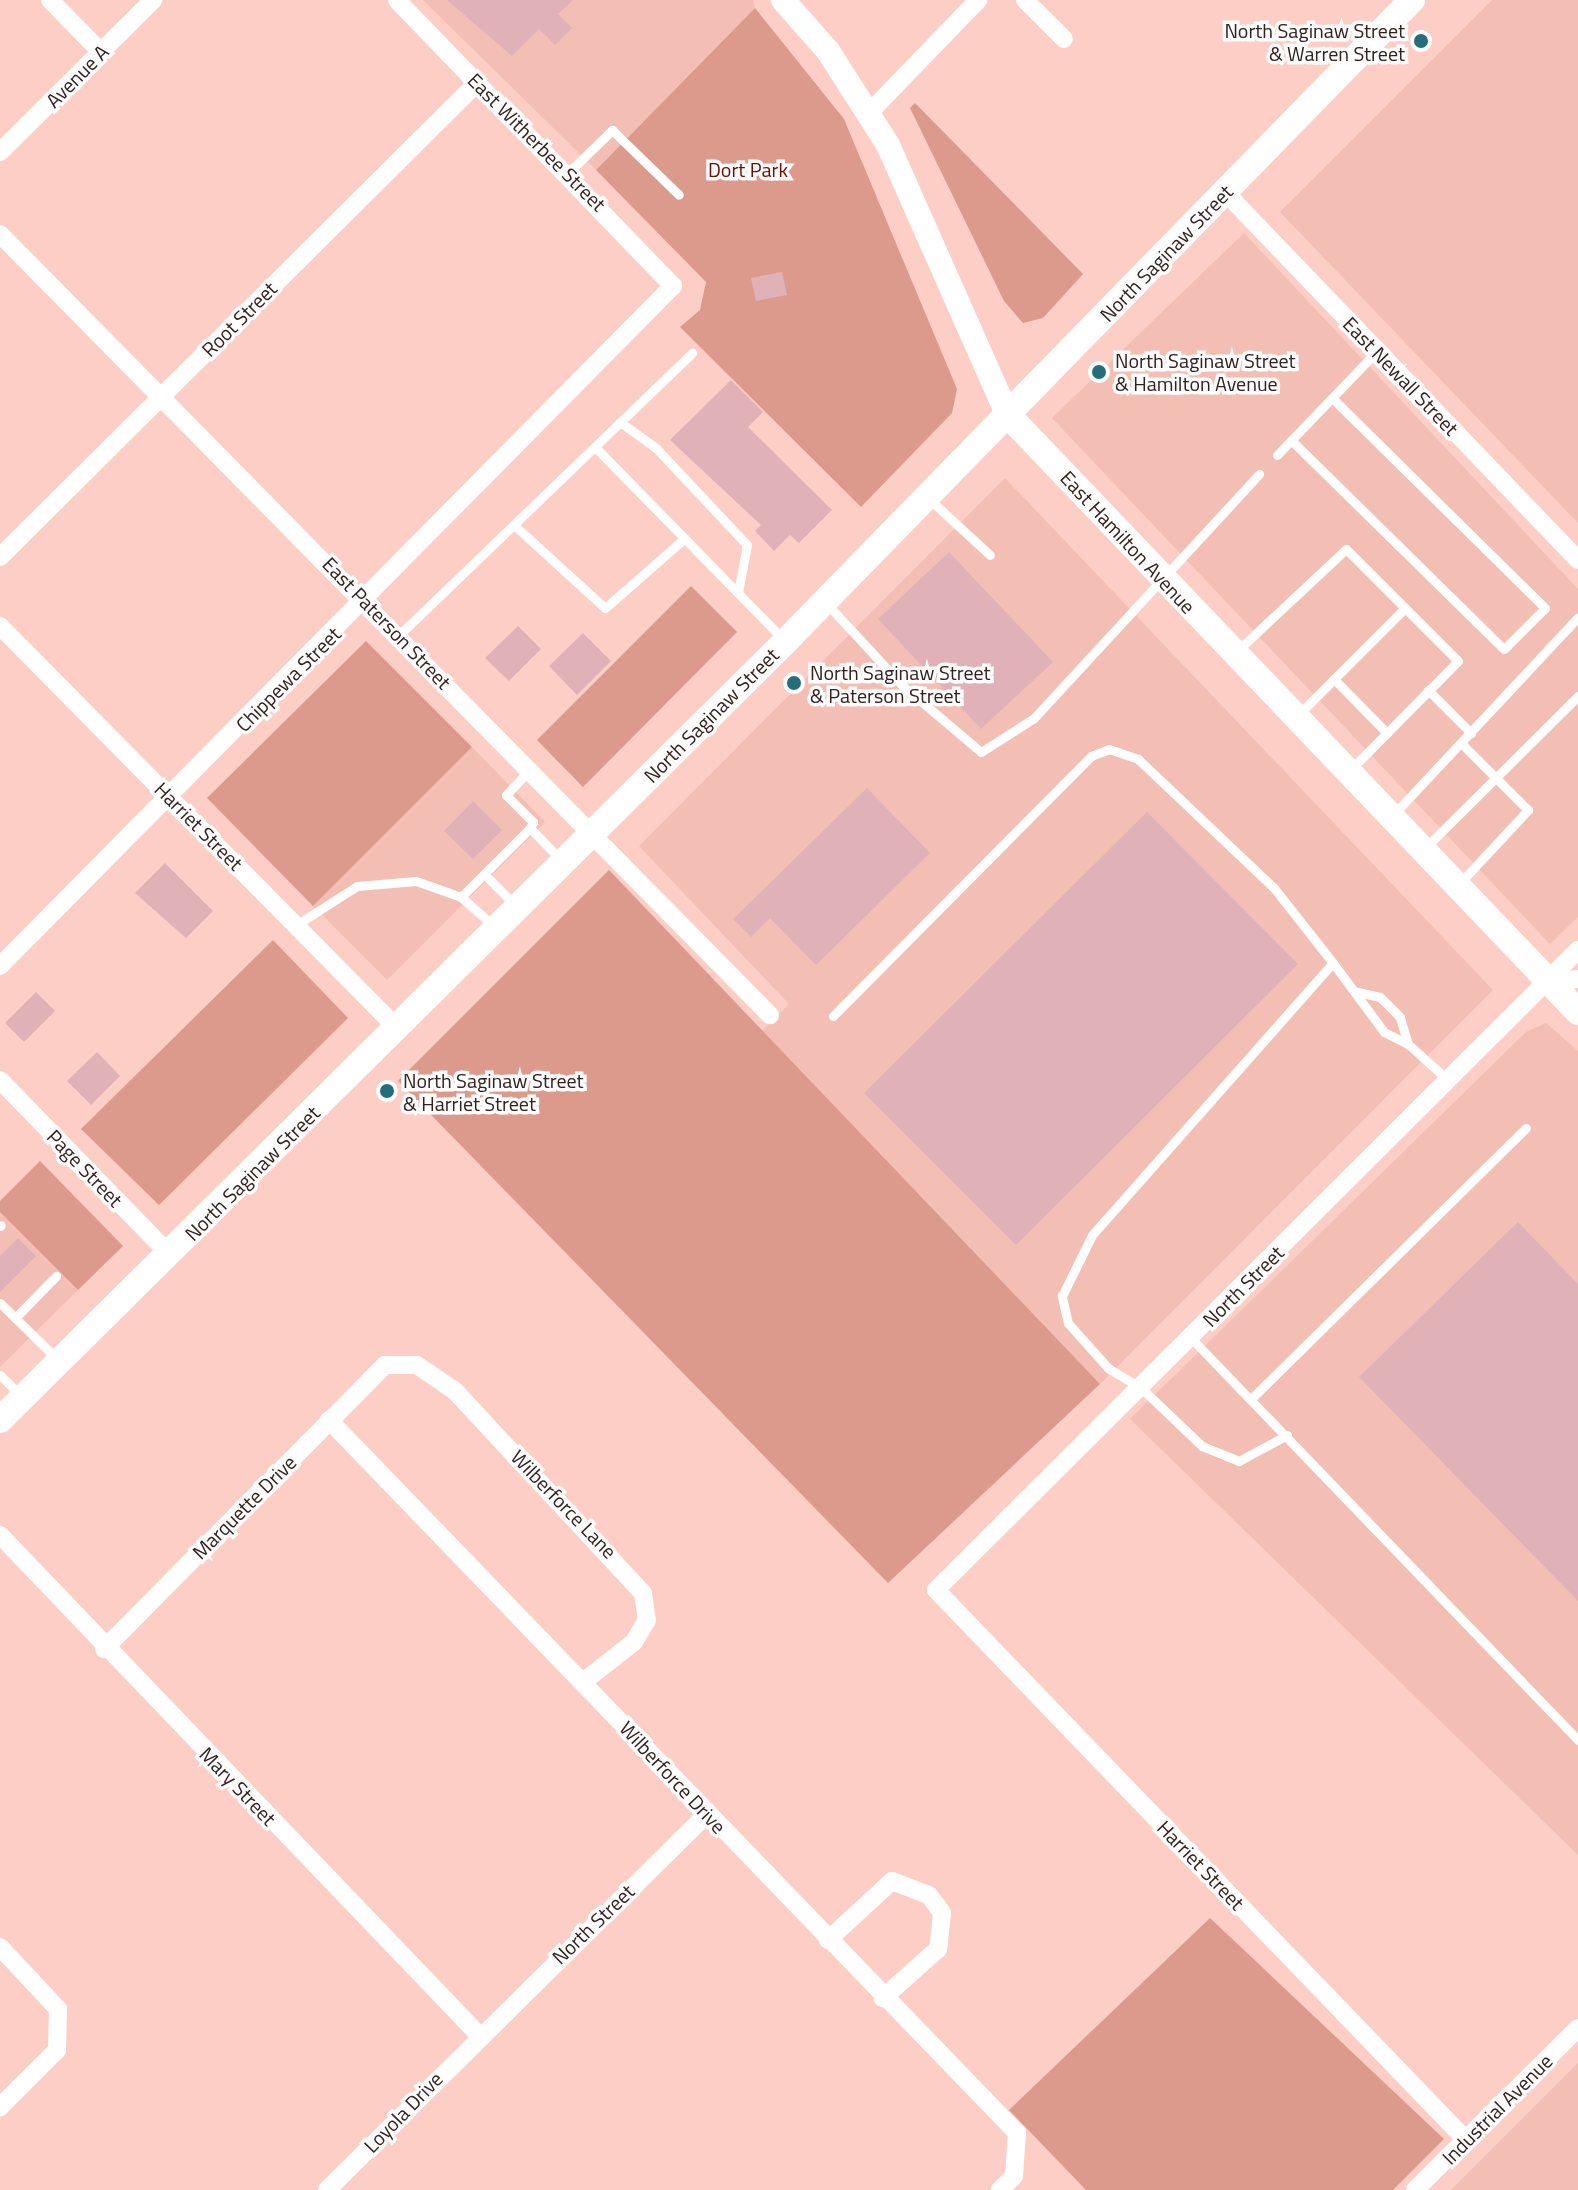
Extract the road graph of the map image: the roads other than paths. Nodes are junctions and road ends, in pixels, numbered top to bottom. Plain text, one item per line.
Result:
1 (50, 0) edge
2 (153, 0) edge
3 (397, 0) edge
4 (783, 0) edge
5 (978, 0) edge
6 (1025, 0) edge
7 (1412, 0) edge
8 (1064, 39) dead end
9 (101, 52) junction
10 (478, 82) junction
11 (870, 112) junction
12 (0, 152) edge
13 (568, 173) junction
14 (1225, 192) junction
15 (679, 195) dead end
16 (0, 234) edge
17 (673, 286) joint
18 (1377, 351) junction
19 (692, 353) dead end
20 (161, 396) junction
21 (1332, 398) junction
22 (1007, 414) junction
23 (620, 422) junction
24 (1291, 440) junction
25 (595, 447) junction
26 (1277, 455) dead end
27 (1259, 474) dead end
28 (926, 496) junction
29 (514, 525) junction
30 (685, 538) junction
31 (990, 555) dead end
32 (0, 557) edge
33 (1578, 560) edge
34 (1161, 578) junction
35 (738, 592) junction
36 (366, 600) junction
37 (824, 601) junction
38 (1405, 608) junction
39 (1578, 617) edge
40 (0, 626) edge
41 (399, 635) junction
42 (786, 641) junction
43 (1234, 654) junction
44 (1334, 679) junction
45 (1428, 690) junction
46 (1578, 696) edge
47 (1295, 718) junction
48 (1387, 733) junction
49 (1471, 733) junction
50 (1461, 743) junction
51 (529, 770) junction
52 (1347, 773) junction
53 (1495, 779) junction
54 (171, 797) junction
55 (1391, 818) junction
56 (530, 828) junction
57 (593, 834) junction
58 (1422, 850) junction
59 (563, 863) junction
60 (484, 874) junction
61 (1457, 887) junction
62 (461, 897) junction
63 (518, 908) junction
64 (296, 925) junction
65 (497, 929) junction
66 (1578, 950) edge
67 (1333, 963) junction
68 (0, 966) edge
69 (1578, 979) edge
70 (1550, 982) junction
71 (1358, 992) junction
72 (1578, 1012) edge
73 (770, 1015) dead end
74 (833, 1016) dead end
75 (397, 1028) junction
76 (1408, 1044) junction
77 (0, 1080) edge
78 (1448, 1080) junction
79 (1526, 1128) dead end
80 (170, 1255) junction
81 (56, 1276) dead end
82 (0, 1303) edge
83 (15, 1318) junction
84 (1191, 1338) junction
85 (59, 1362) junction
86 (385, 1365) joint
87 (0, 1375) edge
88 (1141, 1388) junction
89 (23, 1397) junction
90 (1251, 1399) junction
91 (0, 1420) edge
92 (329, 1420) junction
93 (1287, 1435) junction
94 (0, 1535) edge
95 (936, 1590) joint
96 (104, 1649) junction
97 (583, 1682) junction
98 (1578, 1740) edge
99 (707, 1814) junction
100 (828, 1940) junction
101 (0, 1947) edge
102 (883, 1998) junction
103 (1578, 2028) edge
104 (479, 2035) junction
105 (0, 2107) edge
106 (1466, 2140) junction
107 (327, 2190) edge
108 (1000, 2190) edge
109 (1415, 2190) edge

1 - 9 street
2 - 9 street, Avenue A
3 - 10 street, East Witherbee Street
4 - 11 street, East Hamilton Avenue
5 - 11 street
6 - 8 street
7 - 14 main road, North Saginaw Street
9 - 12 street, Avenue A
10 - 13 street, East Witherbee Street
10 - 20 street, Root Street
11 - 22 street, East Hamilton Avenue
13 - 15 lane
13 - 17 street, East Witherbee Street
14 - 18 street, East Newall Street
14 - 22 main road, North Saginaw Street
16 - 20 street, East Paterson Street
17 - 36 street, Chippewa Street
18 - 21 lane
18 - 33 street, East Newall Street
19 - 23 lane
20 - 32 street, Root Street
20 - 36 street, East Paterson Street
21 - 24 lane
21 - 24 lane
22 - 28 main road, North Saginaw Street
22 - 34 main road, East Hamilton Avenue
23 - 25 lane
23 - 35 lane
24 - 26 lane
25 - 29 lane
25 - 30 lane
27 - 34 lane
28 - 31 lane
28 - 37 main road, North Saginaw Street
29 - 30 lane
29 - 41 lane
30 - 35 lane
34 - 37 lane
34 - 43 main road, East Hamilton Avenue
35 - 42 lane
36 - 41 street, East Paterson Street
36 - 54 street, Chippewa Street
37 - 42 main road, North Saginaw Street
38 - 43 lane
38 - 44 lane
38 - 45 lane
39 - 49 lane
40 - 54 street, Harriet Street
41 - 51 street, East Paterson Street
42 - 57 main road, North Saginaw Street
43 - 47 main road, East Hamilton Avenue
44 - 47 lane
44 - 48 lane
45 - 48 lane
45 - 49 lane
46 - 53 lane
47 - 52 main road, East Hamilton Avenue
48 - 52 lane
49 - 50 lane
50 - 53 lane
50 - 55 lane
51 - 56 lane
51 - 57 street, East Paterson Street
52 - 55 main road, East Hamilton Avenue
53 - 58 lane
53 - 61 lane
54 - 64 street, Harriet Street
54 - 68 street, Chippewa Street
55 - 58 main road, East Hamilton Avenue
56 - 59 lane
56 - 60 lane
57 - 59 main road, North Saginaw Street
57 - 73 street, East Paterson Street
58 - 61 main road, East Hamilton Avenue
59 - 63 main road, North Saginaw Street
60 - 62 lane
60 - 63 lane
61 - 70 main road, East Hamilton Avenue
62 - 64 lane
62 - 65 lane
63 - 65 main road, North Saginaw Street
64 - 75 street, Harriet Street
65 - 75 main road, North Saginaw Street
66 - 70 street, North Street
67 - 71 lane
67 - 74 lane
67 - 88 lane
69 - 70 street
70 - 72 main road, East Hamilton Avenue
70 - 78 street, North Street
71 - 76 lane
71 - 76 lane
75 - 80 main road, North Saginaw Street
76 - 78 lane
77 - 80 street, Page Street
78 - 84 street, North Street
79 - 90 lane
80 - 85 main road, North Saginaw Street
81 - 83 lane
82 - 83 lane
83 - 85 lane
84 - 88 street, North Street
84 - 90 lane
85 - 89 main road, North Saginaw Street
86 - 92 street, Marquette Drive
86 - 97 street, Wilberforce Lane
87 - 89 lane
88 - 93 lane
88 - 95 street, North Street
89 - 91 main road, North Saginaw Street
90 - 93 lane
92 - 96 street, Marquette Drive
92 - 97 street, Wilberforce Drive
93 - 98 lane
94 - 96 street, Mary Street
95 - 106 street, Harriet Street
96 - 104 street, Mary Street
97 - 99 street, Wilberforce Drive
99 - 100 street, Wilberforce Drive
99 - 104 street, North Street
100 - 102 street, Wilberforce Drive
100 - 102 street
101 - 105 street
102 - 108 street, Wilberforce Drive
103 - 106 street, Industrial Avenue
104 - 107 street, Loyola Drive
106 - 109 street, Industrial Avenue

